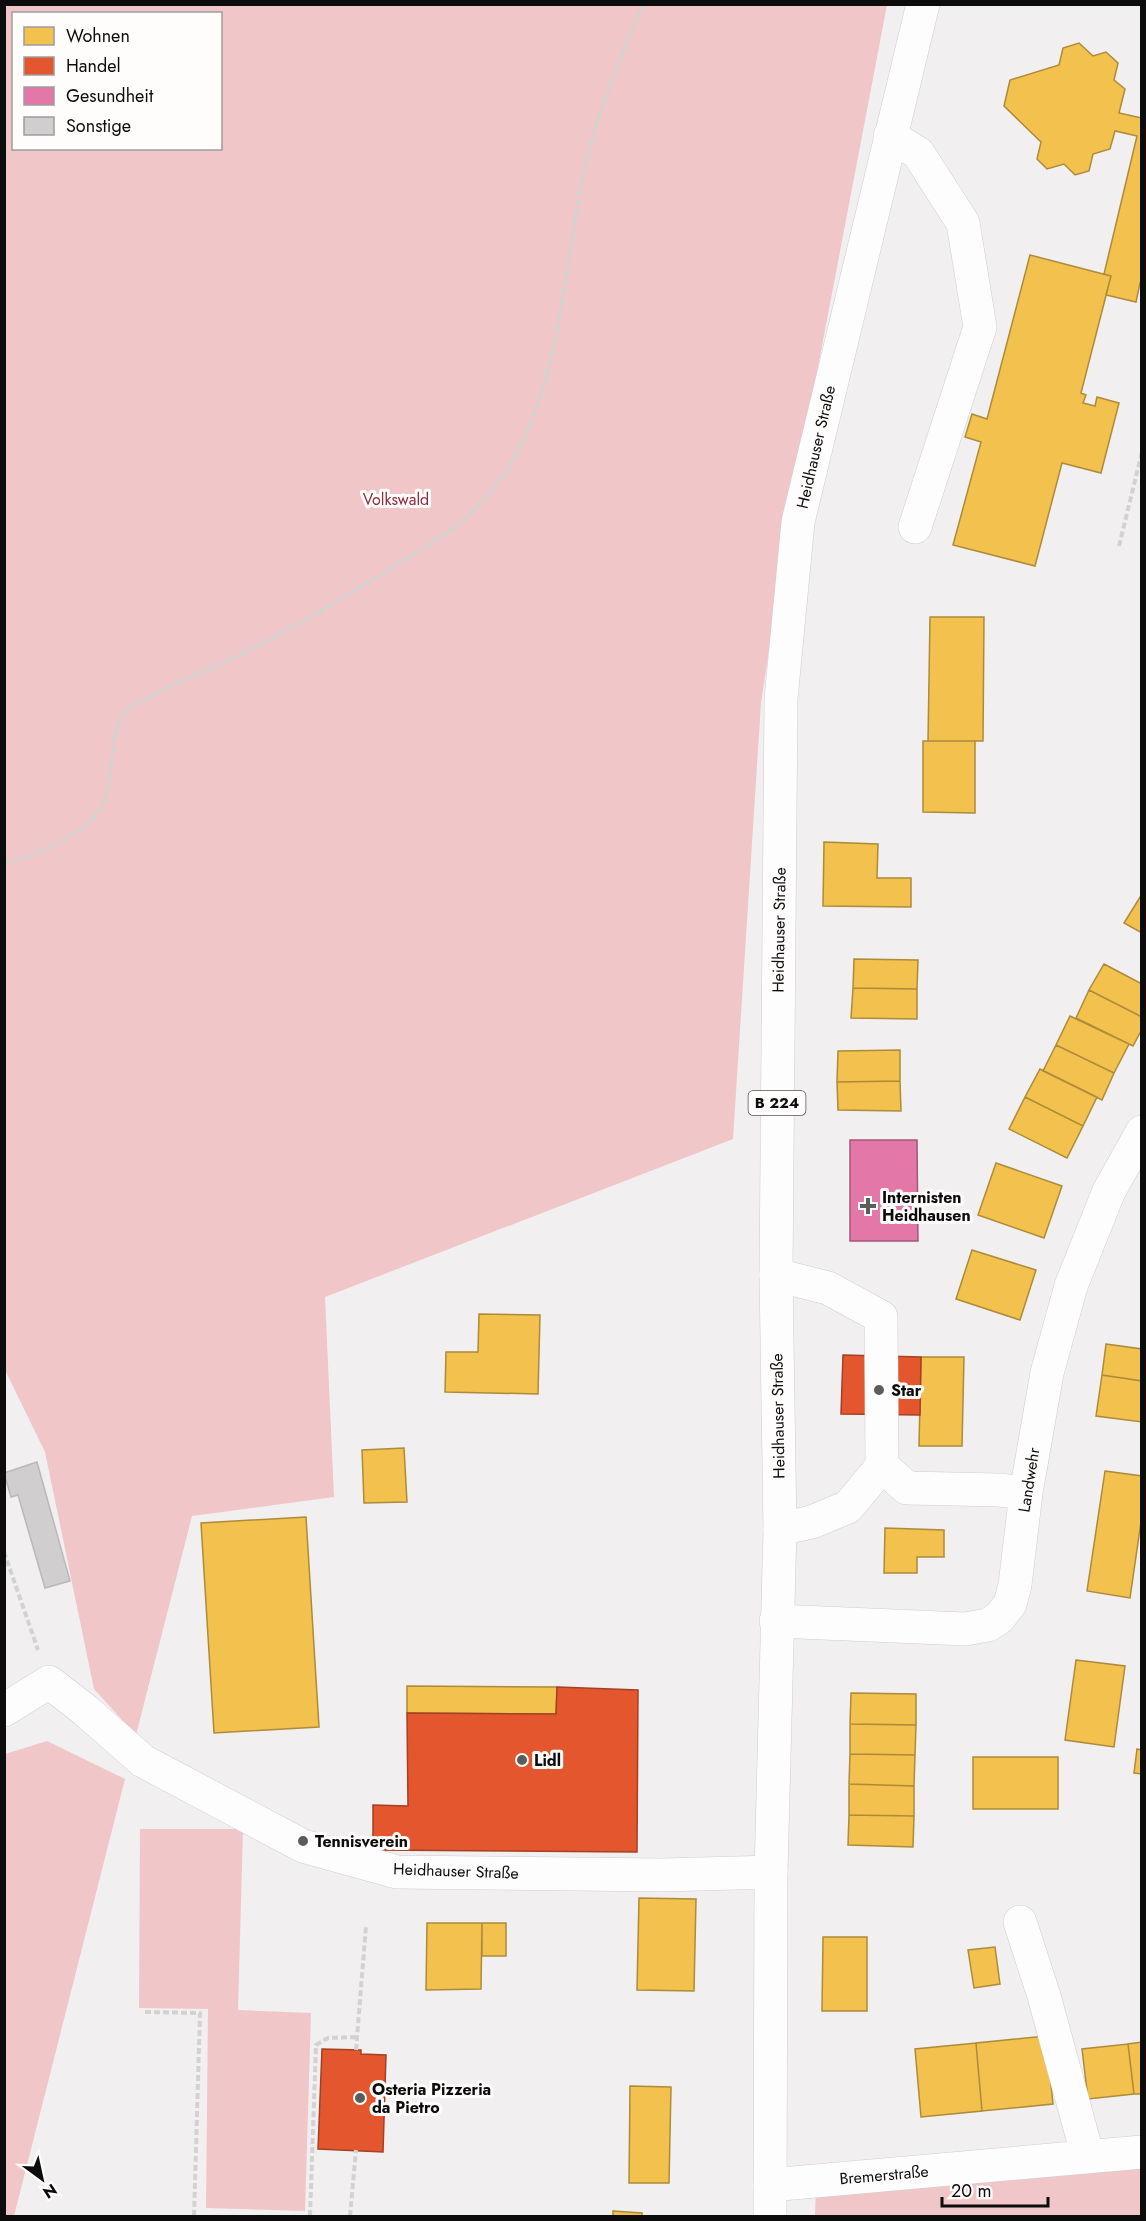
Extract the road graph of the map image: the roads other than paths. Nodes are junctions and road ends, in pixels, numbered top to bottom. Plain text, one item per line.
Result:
1 (923, 4) edge
2 (890, 136) junction
3 (915, 526) dead end
4 (1142, 1132) edge
5 (776, 1275) junction
6 (882, 1466) junction
7 (1026, 1493) junction
8 (780, 1529) junction
9 (776, 1621) junction
10 (4, 1710) edge
11 (771, 1872) junction
12 (1020, 1922) dead end
13 (1142, 2152) edge
14 (1088, 2157) junction
15 (770, 2201) edge

1 - 2 main road, Heidhauser Straße / B 224
2 - 3 main road
2 - 5 main road, Heidhauser Straße / B 224
4 - 7 main road, Landwehr
5 - 6 main road
5 - 8 main road, Heidhauser Straße / B 224
6 - 7 main road
6 - 8 main road
7 - 9 main road, Landwehr
8 - 9 main road, Heidhauser Straße / B 224
9 - 11 main road, Heidhauser Straße / B 224
10 - 11 main road, Heidhauser Straße
11 - 15 main road, Heidhauser Straße / B 224
12 - 14 main road
13 - 14 main road, Bremerstraße
14 - 15 main road, Bremerstraße

